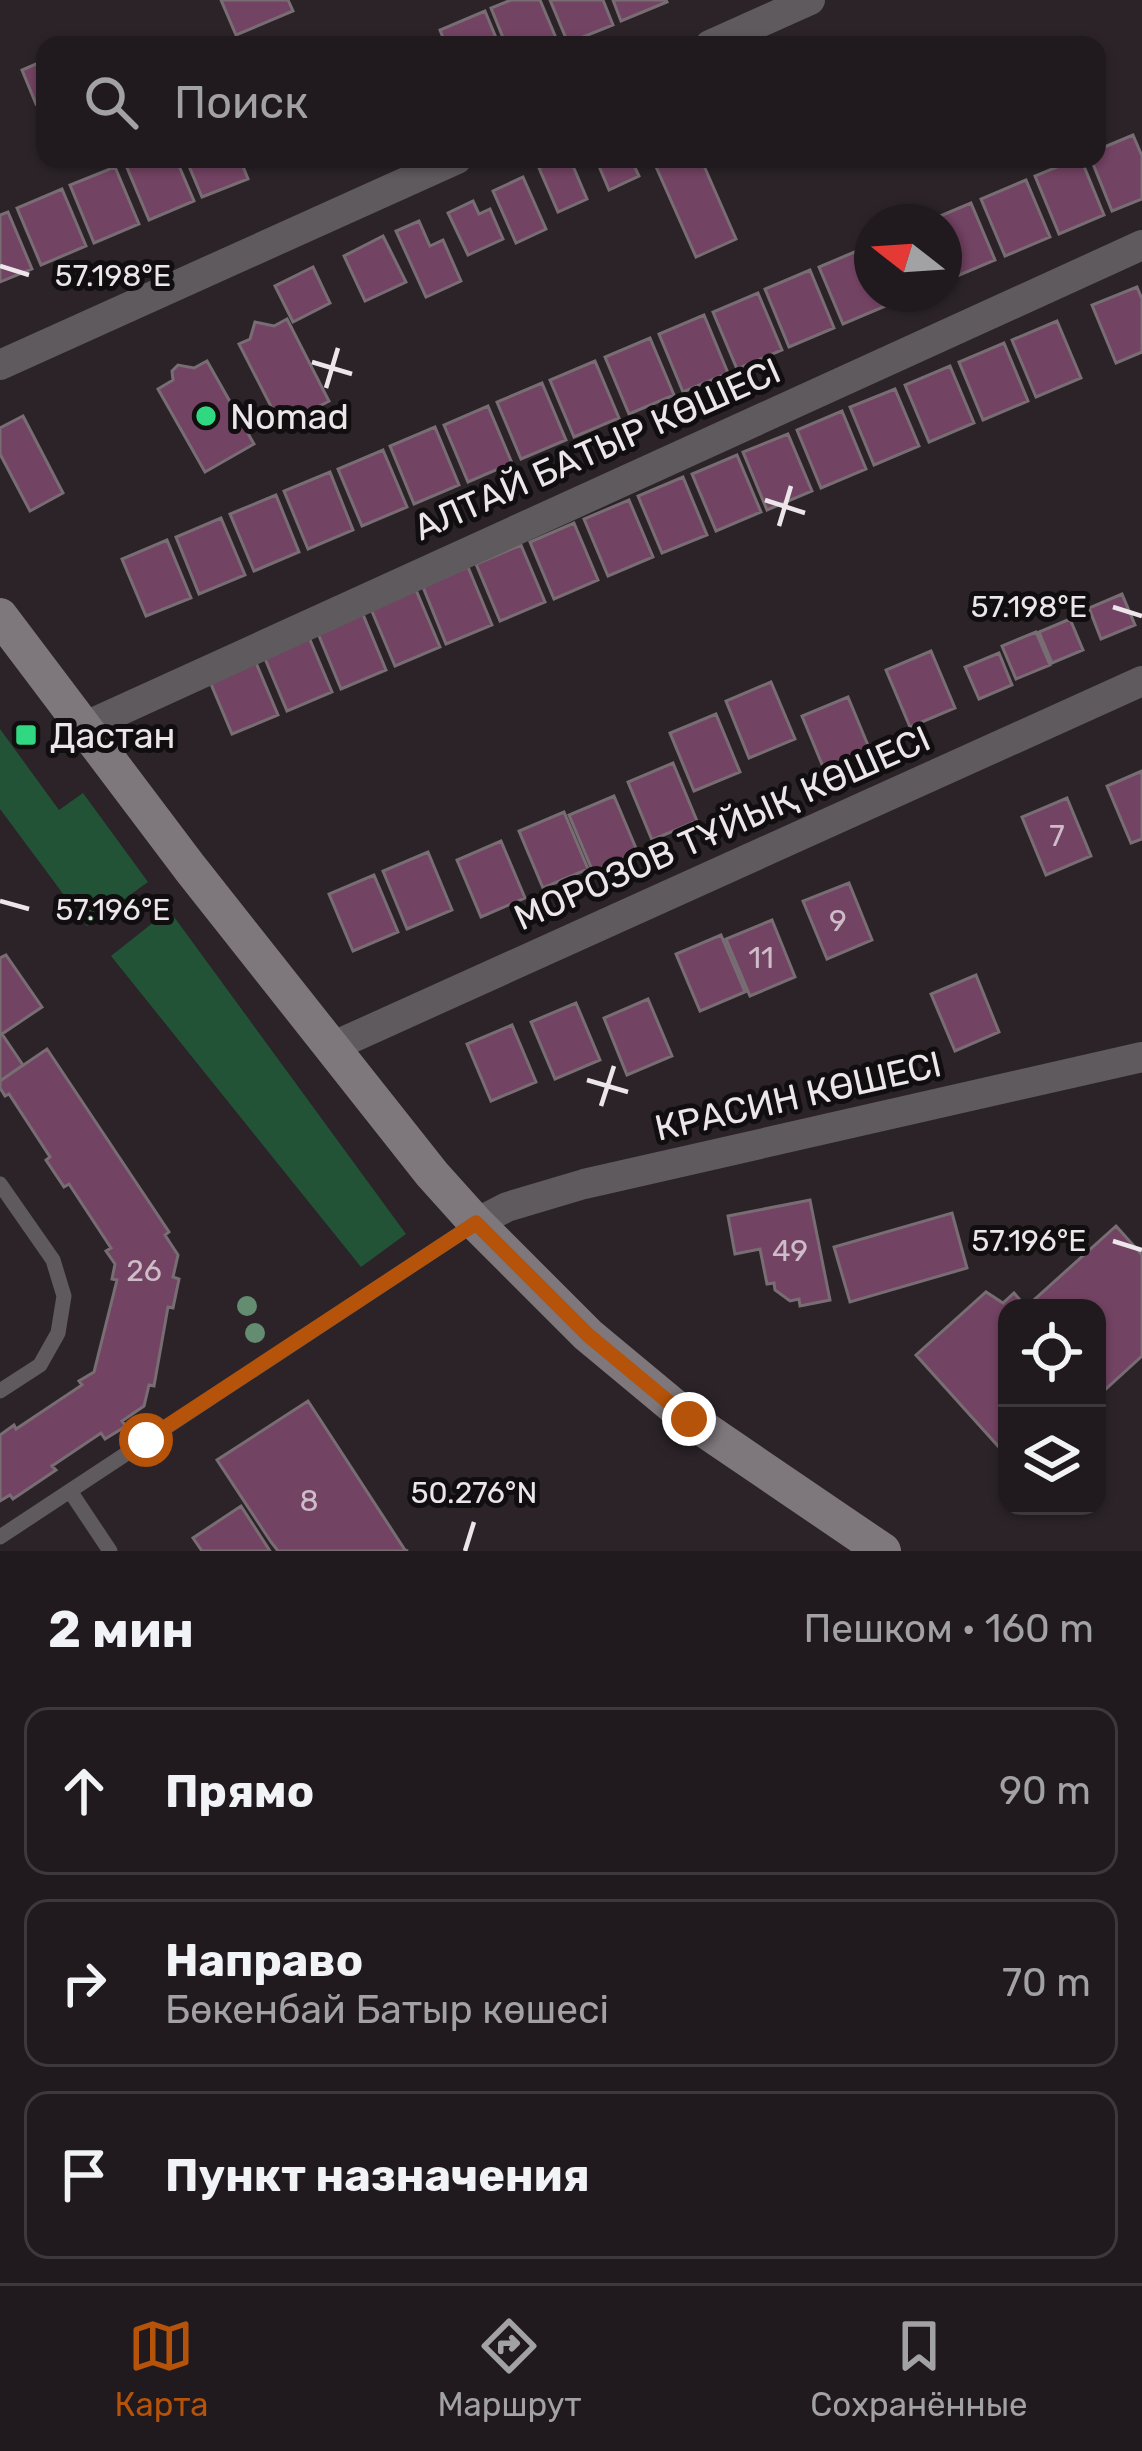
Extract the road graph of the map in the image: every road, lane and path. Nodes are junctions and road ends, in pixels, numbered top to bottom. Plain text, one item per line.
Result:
1 (810, 0) edge
2 (730, 36) edge
3 (437, 168) edge
4 (1142, 244) edge
5 (0, 365) edge
6 (0, 616) edge
7 (1142, 681) edge
8 (84, 727) junction
9 (334, 1046) junction
10 (1142, 1057) edge
11 (0, 1184) edge
12 (476, 1223) junction
13 (0, 1391) edge
14 (70, 1491) junction
15 (0, 1537) edge
16 (110, 1551) edge
17 (884, 1551) edge

1 - 2 street
3 - 5 street
4 - 8 street, АЛТАЙ БАТЫР КӨШЕСІ
6 - 8 main road
7 - 9 street, МОРОЗОВ ТҰЙЫҚ КӨШЕСІ
8 - 9 main road
9 - 12 main road
10 - 12 street, КРАСИН КӨШЕСІ
11 - 13 lane
12 - 14 lane
12 - 17 main road
14 - 15 lane
14 - 16 lane

